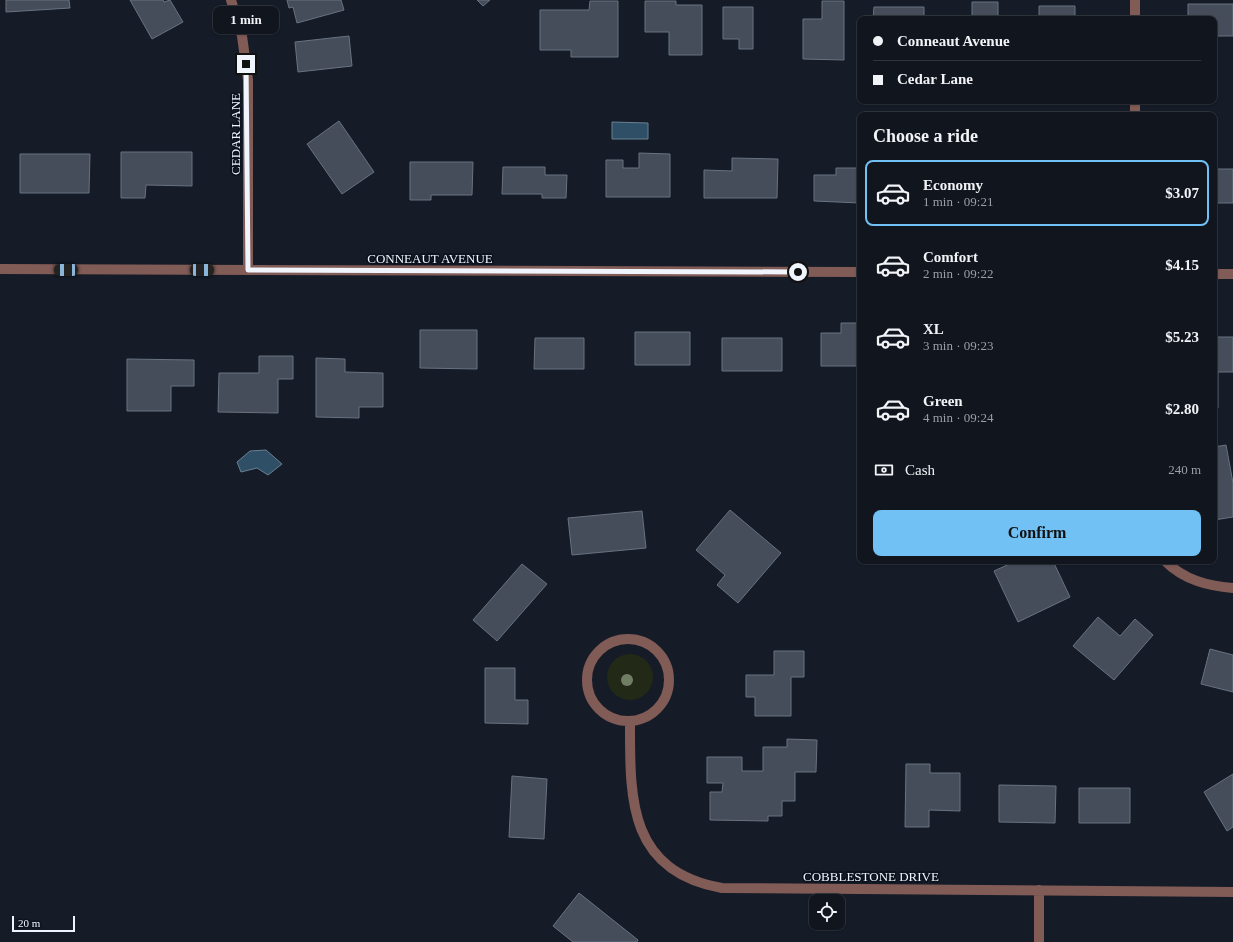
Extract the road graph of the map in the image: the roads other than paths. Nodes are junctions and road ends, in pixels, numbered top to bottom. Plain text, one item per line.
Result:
1 (231, 0) edge
2 (1135, 0) edge
3 (1135, 16) edge
4 (0, 269) edge
5 (248, 270) junction
6 (857, 272) edge
7 (1217, 274) edge
8 (1233, 274) edge
9 (1170, 564) edge
10 (1233, 588) edge
11 (630, 722) junction
12 (1039, 890) junction
13 (1233, 892) edge
14 (1039, 942) edge

1 - 5 street, CEDAR LANE
2 - 3 street
4 - 5 street, CONNEAUT AVENUE
5 - 6 street, CONNEAUT AVENUE
7 - 8 street
9 - 10 street
11 - 11 street
11 - 12 street, COBBLESTONE DRIVE
12 - 13 street, COBBLESTONE DRIVE
12 - 14 street

